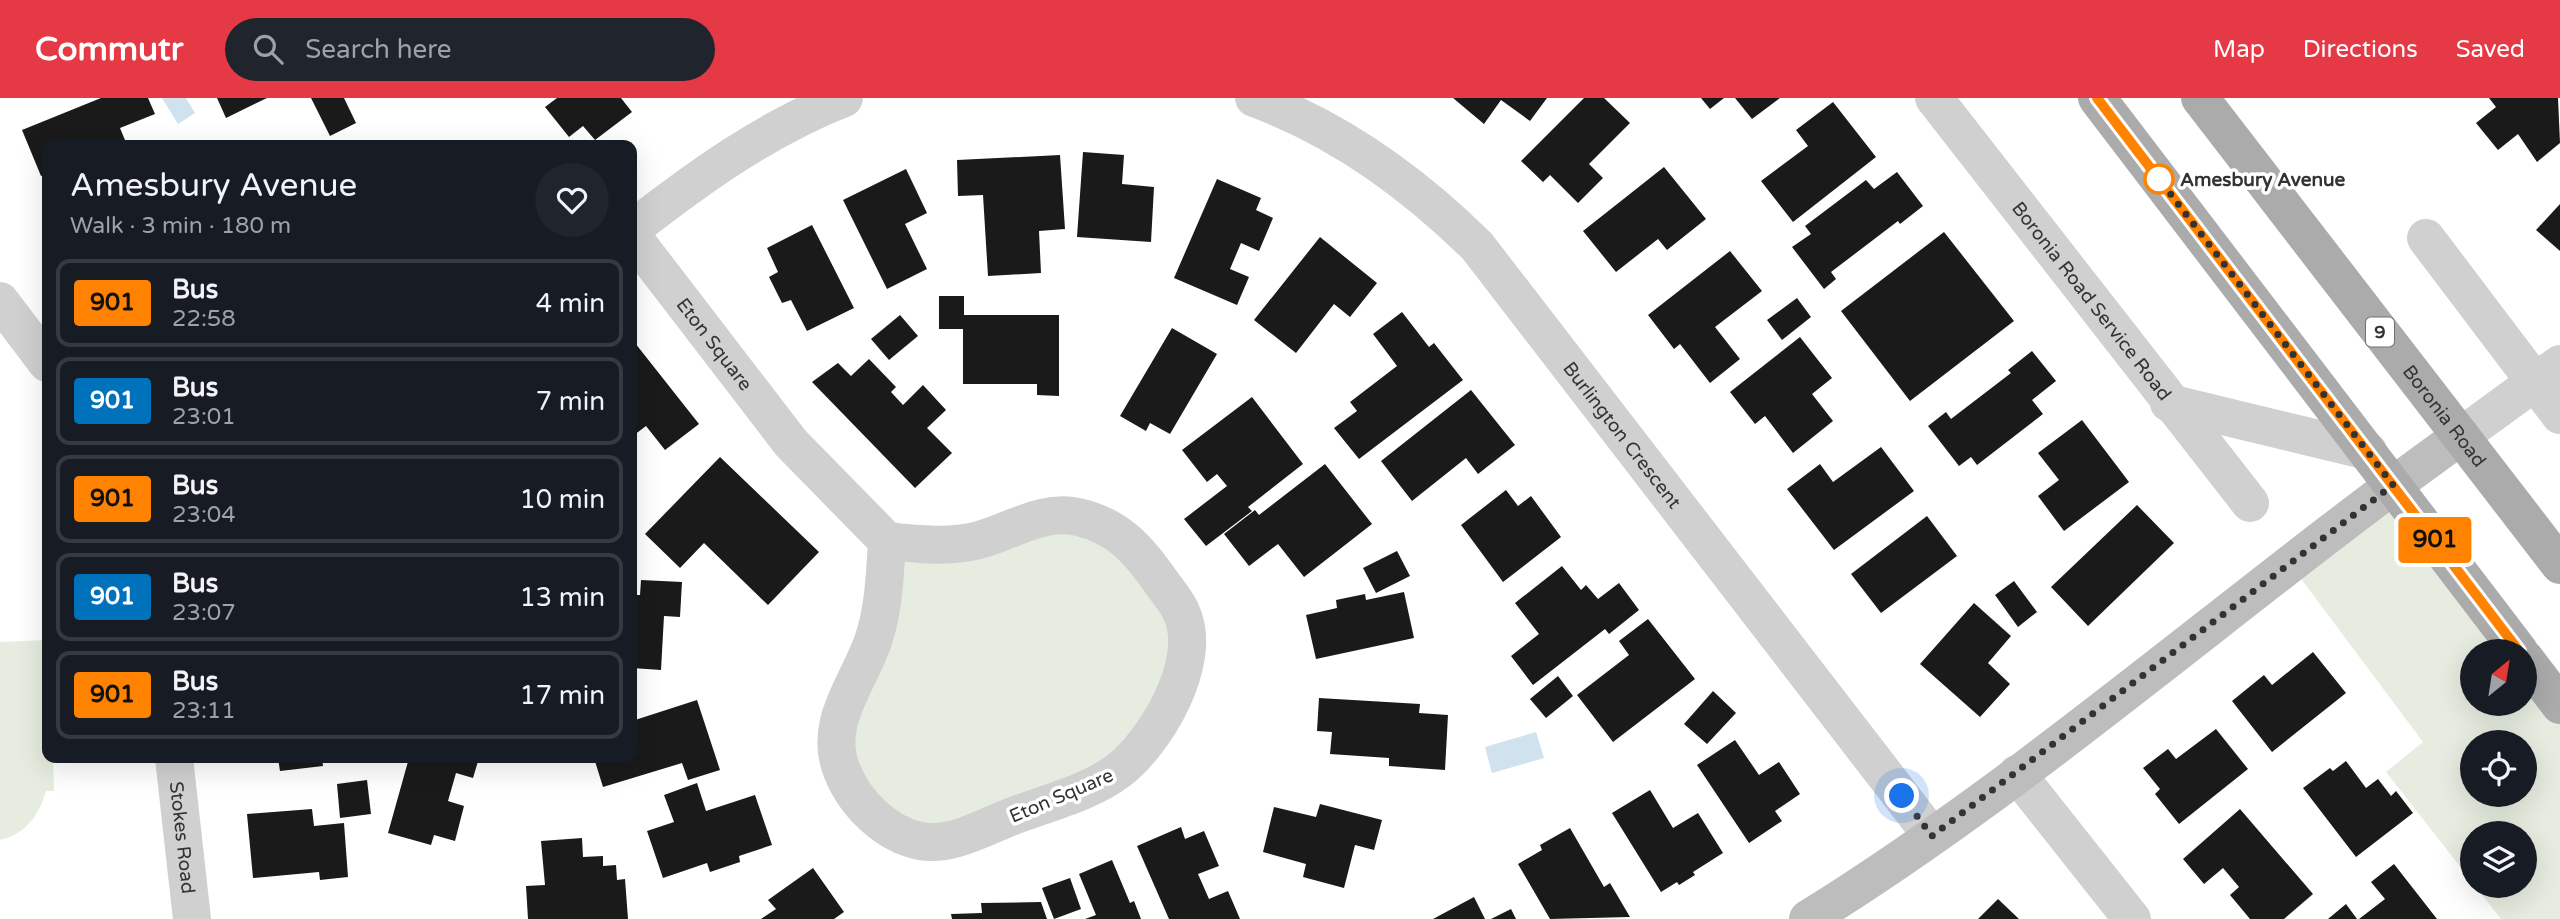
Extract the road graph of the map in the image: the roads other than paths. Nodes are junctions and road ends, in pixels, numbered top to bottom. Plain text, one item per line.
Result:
1 (844, 98) edge
2 (1254, 98) edge
3 (1934, 98) edge
4 (2097, 98) edge
5 (2201, 99) edge
6 (637, 225) edge
7 (2426, 238) dead end
8 (637, 243) edge
9 (0, 301) edge
10 (42, 356) edge
11 (2548, 373) edge
12 (2169, 403) junction
13 (2560, 415) edge
14 (2461, 436) junction
15 (2368, 451) junction
16 (2393, 485) junction
17 (2250, 503) dead end
18 (887, 541) junction
19 (2560, 565) edge
20 (2510, 639) edge
21 (2538, 676) edge
22 (2560, 705) edge
23 (175, 763) edge
24 (2017, 774) junction
25 (1932, 836) junction
26 (192, 919) edge
27 (1808, 919) edge
28 (2132, 919) edge

1 - 6 street
2 - 25 street, Burlington Crescent
3 - 12 street, Boronia Road Service Road
4 - 15 main road
5 - 14 main road, Boronia Road / 9
7 - 11 street
8 - 18 street, Eton Square
9 - 10 street
11 - 13 street
11 - 14 street
12 - 15 street
12 - 17 street, Boronia Road Service Road
14 - 16 street
14 - 19 main road, Boronia Road / 9
15 - 16 main road
16 - 20 main road
16 - 24 street
18 - 18 street, Eton Square
21 - 22 main road
23 - 26 street, Stokes Road
24 - 25 street
24 - 28 street
25 - 27 street

